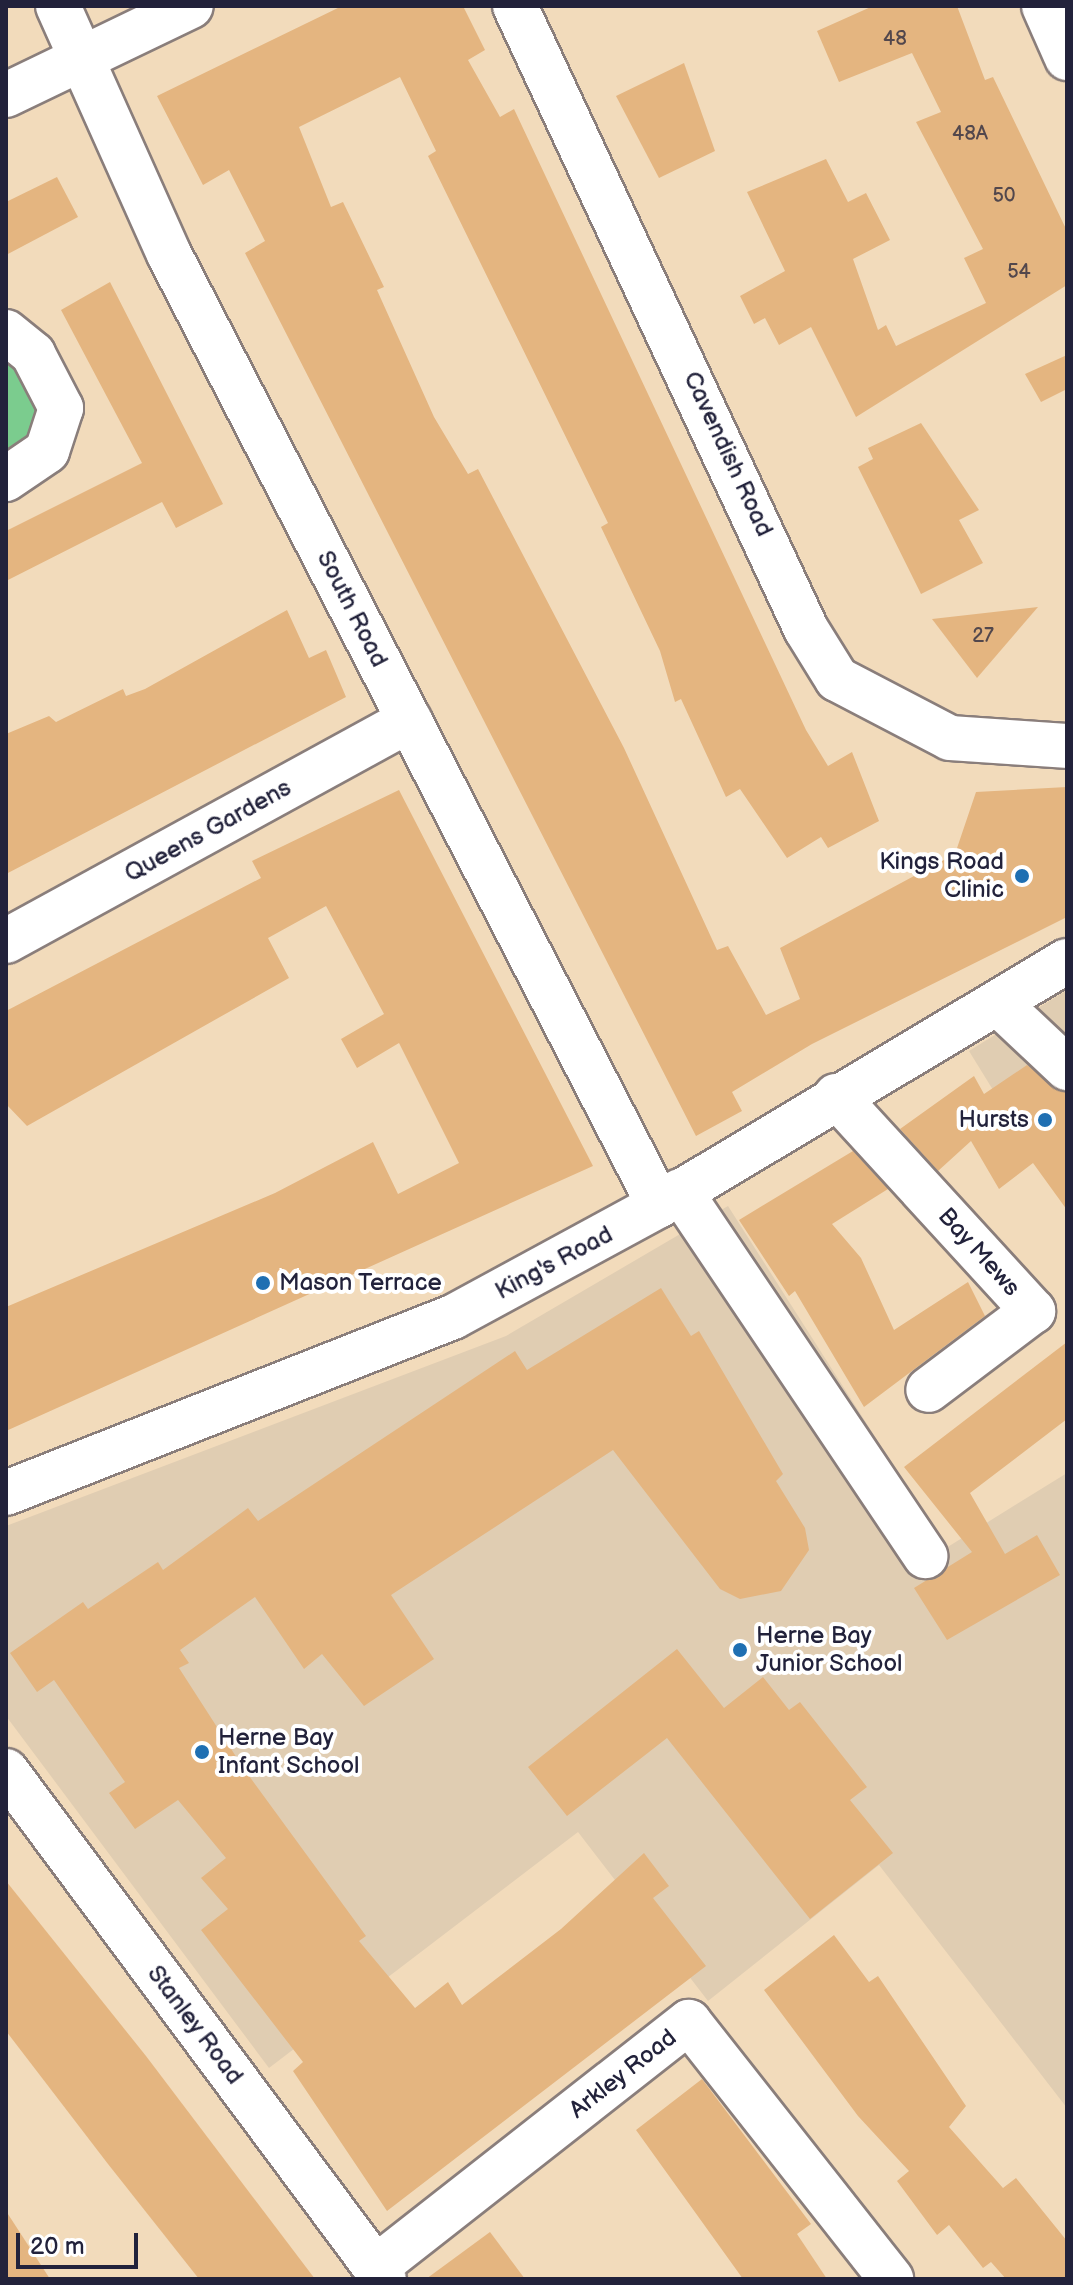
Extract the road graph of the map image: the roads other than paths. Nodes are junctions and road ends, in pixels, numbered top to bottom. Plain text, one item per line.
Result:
1 (58, 6) edge
2 (191, 6) edge
3 (515, 6) edge
4 (1044, 6) edge
5 (86, 58) junction
6 (1067, 58) edge
7 (6, 95) edge
8 (6, 332) edge
9 (6, 479) edge
10 (409, 720) junction
11 (1067, 746) edge
12 (6, 941) edge
13 (1067, 961) edge
14 (1001, 1006) junction
15 (1067, 1068) edge
16 (836, 1096) junction
17 (670, 1198) junction
18 (928, 1390) dead end
19 (6, 1493) edge
20 (925, 1556) dead end
21 (6, 1771) edge
22 (380, 2274) edge
23 (891, 2279) edge

1 - 5 street, South Road
2 - 5 street
3 - 11 street, Cavendish Road
4 - 6 street
5 - 7 street
5 - 10 street, South Road
8 - 9 street
10 - 12 street, Queens Gardens
10 - 17 street, South Road
13 - 14 street, King's Road
14 - 15 street
14 - 16 street, King's Road
16 - 17 street, King's Road
16 - 18 street, Bay Mews
17 - 19 street, King's Road
17 - 20 street, South Road
21 - 22 street, Stanley Road
22 - 23 street, Arkley Road

